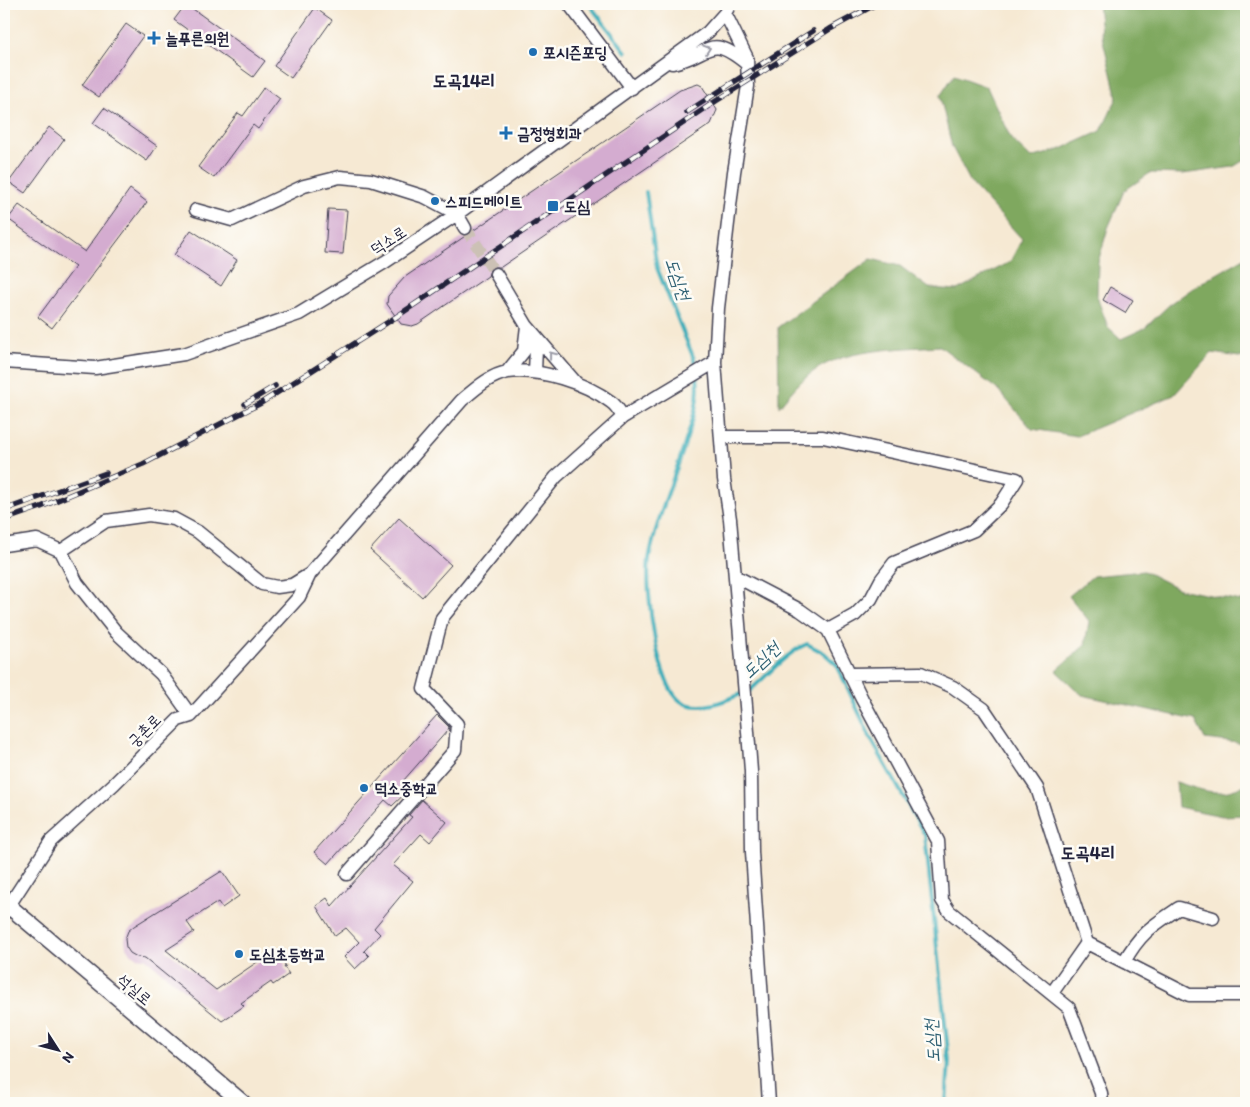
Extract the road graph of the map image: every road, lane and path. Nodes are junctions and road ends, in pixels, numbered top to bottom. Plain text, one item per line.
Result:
1 (569, 4) edge
2 (728, 8) edge
3 (665, 64) junction
4 (747, 64) junction
5 (632, 88) junction
6 (196, 210) dead end
7 (457, 214) junction
8 (465, 228) tunnel mouth
9 (496, 274) tunnel mouth
10 (527, 326) junction
11 (4, 362) edge
12 (715, 362) junction
13 (507, 372) junction
14 (535, 372) junction
15 (578, 385) junction
16 (624, 417) junction
17 (721, 436) junction
18 (4, 545) edge
19 (61, 551) junction
20 (310, 574) junction
21 (735, 576) junction
22 (828, 630) junction
23 (849, 674) junction
24 (190, 716) junction
25 (347, 874) dead end
26 (6, 908) edge
27 (1213, 918) dead end
28 (1087, 943) junction
29 (1124, 962) junction
30 (1052, 993) junction
31 (1246, 995) edge
32 (244, 1103) edge
33 (769, 1103) edge
34 (1102, 1103) edge

1 - 5 street
2 - 3 street, 덕소로
2 - 4 street
3 -> 4 street
3 - 5 street, 덕소로
4 - 12 street
5 - 7 street, 덕소로
6 - 7 street
7 - 8 street
7 - 11 street, 덕소로
9 - 10 street
10 - 13 street
10 - 14 street
15 -> 10 street
12 - 16 street
12 - 17 street
13 - 14 street
13 - 20 street
14 - 15 street
15 - 16 street
16 - 25 street
17 - 21 street
17 - 22 street
18 - 19 street
19 - 20 street
19 - 24 street
20 - 24 street, 궁촌로
21 - 22 street
21 - 33 street
22 - 23 street
23 - 28 street
23 - 30 street
24 - 26 street, 궁촌로
26 - 32 street, 석실로
27 - 29 street
28 - 29 street
28 - 30 street
29 - 31 street
30 - 34 street

